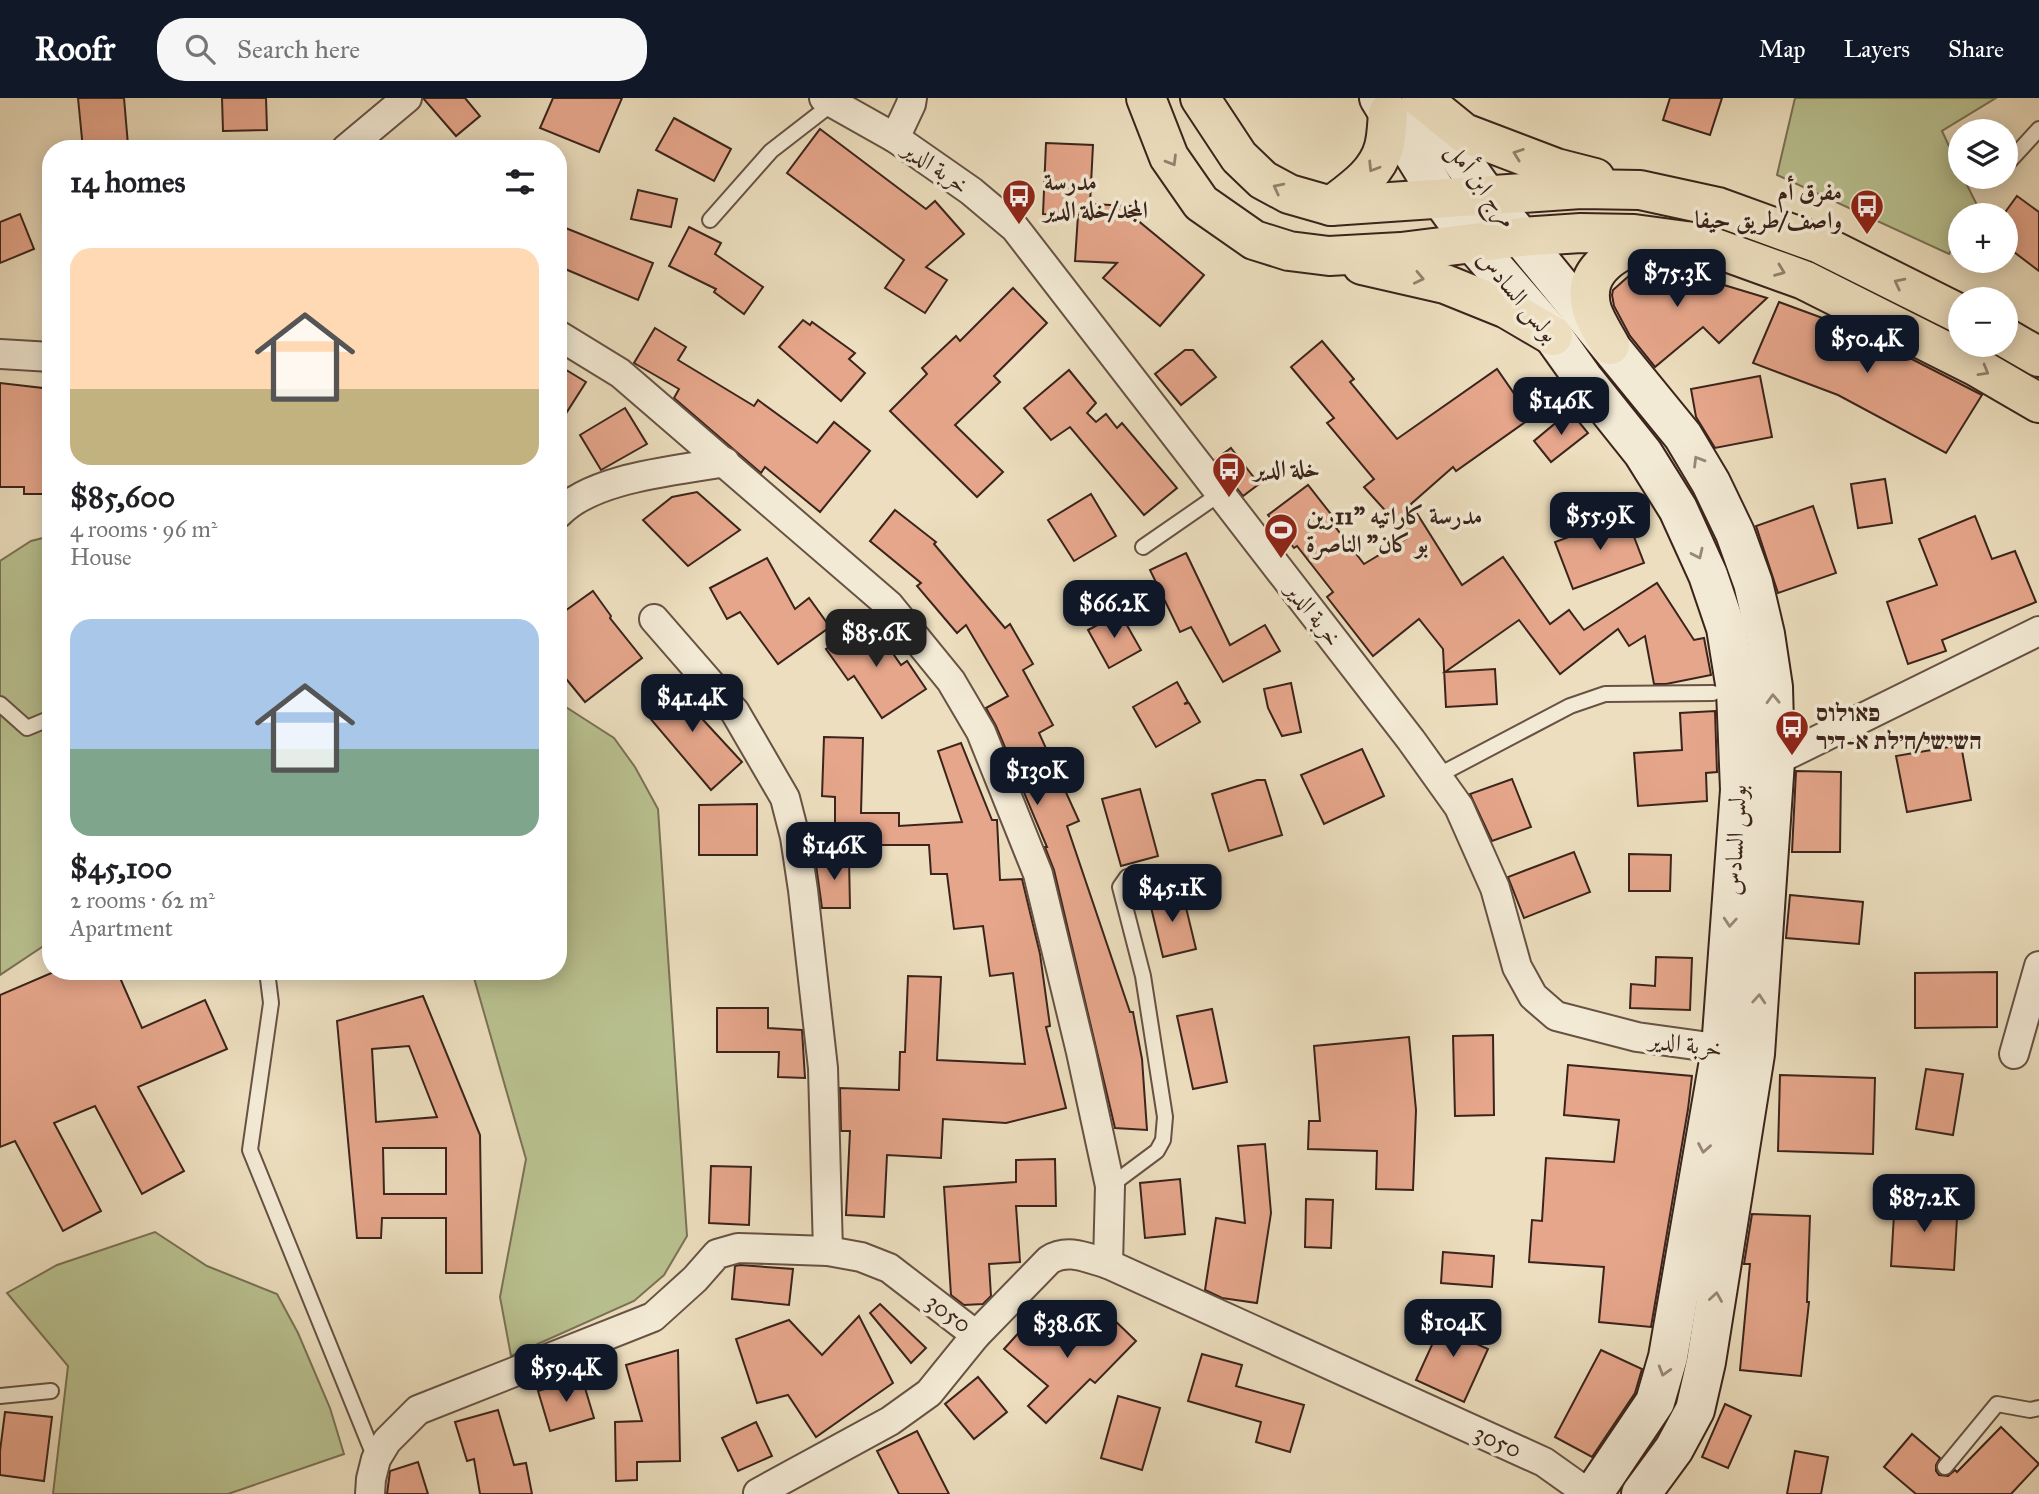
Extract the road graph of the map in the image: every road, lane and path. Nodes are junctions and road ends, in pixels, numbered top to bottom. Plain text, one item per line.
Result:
1 (407, 98) edge
2 (912, 98) edge
3 (1146, 98) edge
4 (1200, 98) edge
5 (828, 101) edge
6 (1402, 102) edge
7 (2039, 129) edge
8 (895, 138) junction
9 (357, 140) edge
10 (2018, 151) edge
11 (1487, 196) junction
12 (1441, 199) junction
13 (1678, 199) junction
14 (1331, 206) junction
15 (710, 220) dead end
16 (1521, 237) junction
17 (1686, 241) junction
18 (1472, 242) junction
19 (1329, 256) junction
20 (1948, 308) edge
21 (1553, 336) junction
22 (567, 341) edge
23 (1610, 345) junction
24 (2018, 345) edge
25 (0, 354) edge
26 (42, 356) edge
27 (2039, 358) edge
28 (2039, 403) edge
29 (725, 462) junction
30 (1221, 493) junction
31 (567, 504) edge
32 (1143, 547) dead end
33 (654, 619) dead end
34 (2039, 631) edge
35 (1713, 693) dead end
36 (0, 704) edge
37 (42, 722) edge
38 (1775, 761) junction
39 (1437, 776) junction
40 (1157, 873) dead end
41 (2039, 966) edge
42 (269, 980) edge
43 (1738, 1051) junction
44 (2014, 1054) dead end
45 (1110, 1186) junction
46 (828, 1251) junction
47 (1108, 1264) junction
48 (976, 1335) junction
49 (51, 1391) dead end
50 (0, 1396) edge
51 (2039, 1408) edge
52 (376, 1459) junction
53 (1945, 1467) dead end
54 (758, 1493) edge
55 (370, 1494) edge
56 (1591, 1494) edge
57 (1641, 1494) edge

1 - 9 street
2 - 8 street
3 -> 19 highway
14 -> 4 highway
5 - 8 street, خربة الدير
5 - 15 lane
6 - 11 street, مرج ابن أمل
6 - 12 street, مرج ابن أمل
13 -> 6 highway
6 -> 14 highway
7 - 10 lane
8 - 30 street, خربة الدير
11 - 12 highway
11 - 13 highway
11 - 16 street, مرج ابن أمل
12 - 14 highway
12 - 18 street, مرج ابن أمل
20 -> 13 highway
16 - 17 highway
16 - 18 highway
16 - 23 street, بولس السادس
17 - 23 highway
17 -> 28 highway
18 - 19 highway
18 - 21 street, بولس السادس
19 -> 21 highway
21 -> 43 street, بولس السادس
22 - 29 street
38 -> 23 street, بولس السادس
24 - 27 highway
25 - 26 street
29 - 31 street
29 - 45 street
30 - 32 lane
30 - 39 street, خربة الدير
33 - 46 street
34 - 38 street
35 - 39 lane
36 - 37 lane
43 -> 38 street, بولس السادس
39 - 43 street, خربة الدير
40 - 45 lane
41 - 44 street
42 - 52 lane
43 -> 56 street, بولس السادس
57 -> 43 street, بولس السادس
45 - 47 street
46 - 48 street, 3050
46 - 52 street, 3050
47 - 48 street, 3050
47 - 56 street, 3050
48 - 54 street
49 - 50 lane
51 - 53 lane
52 - 55 street, 3050

